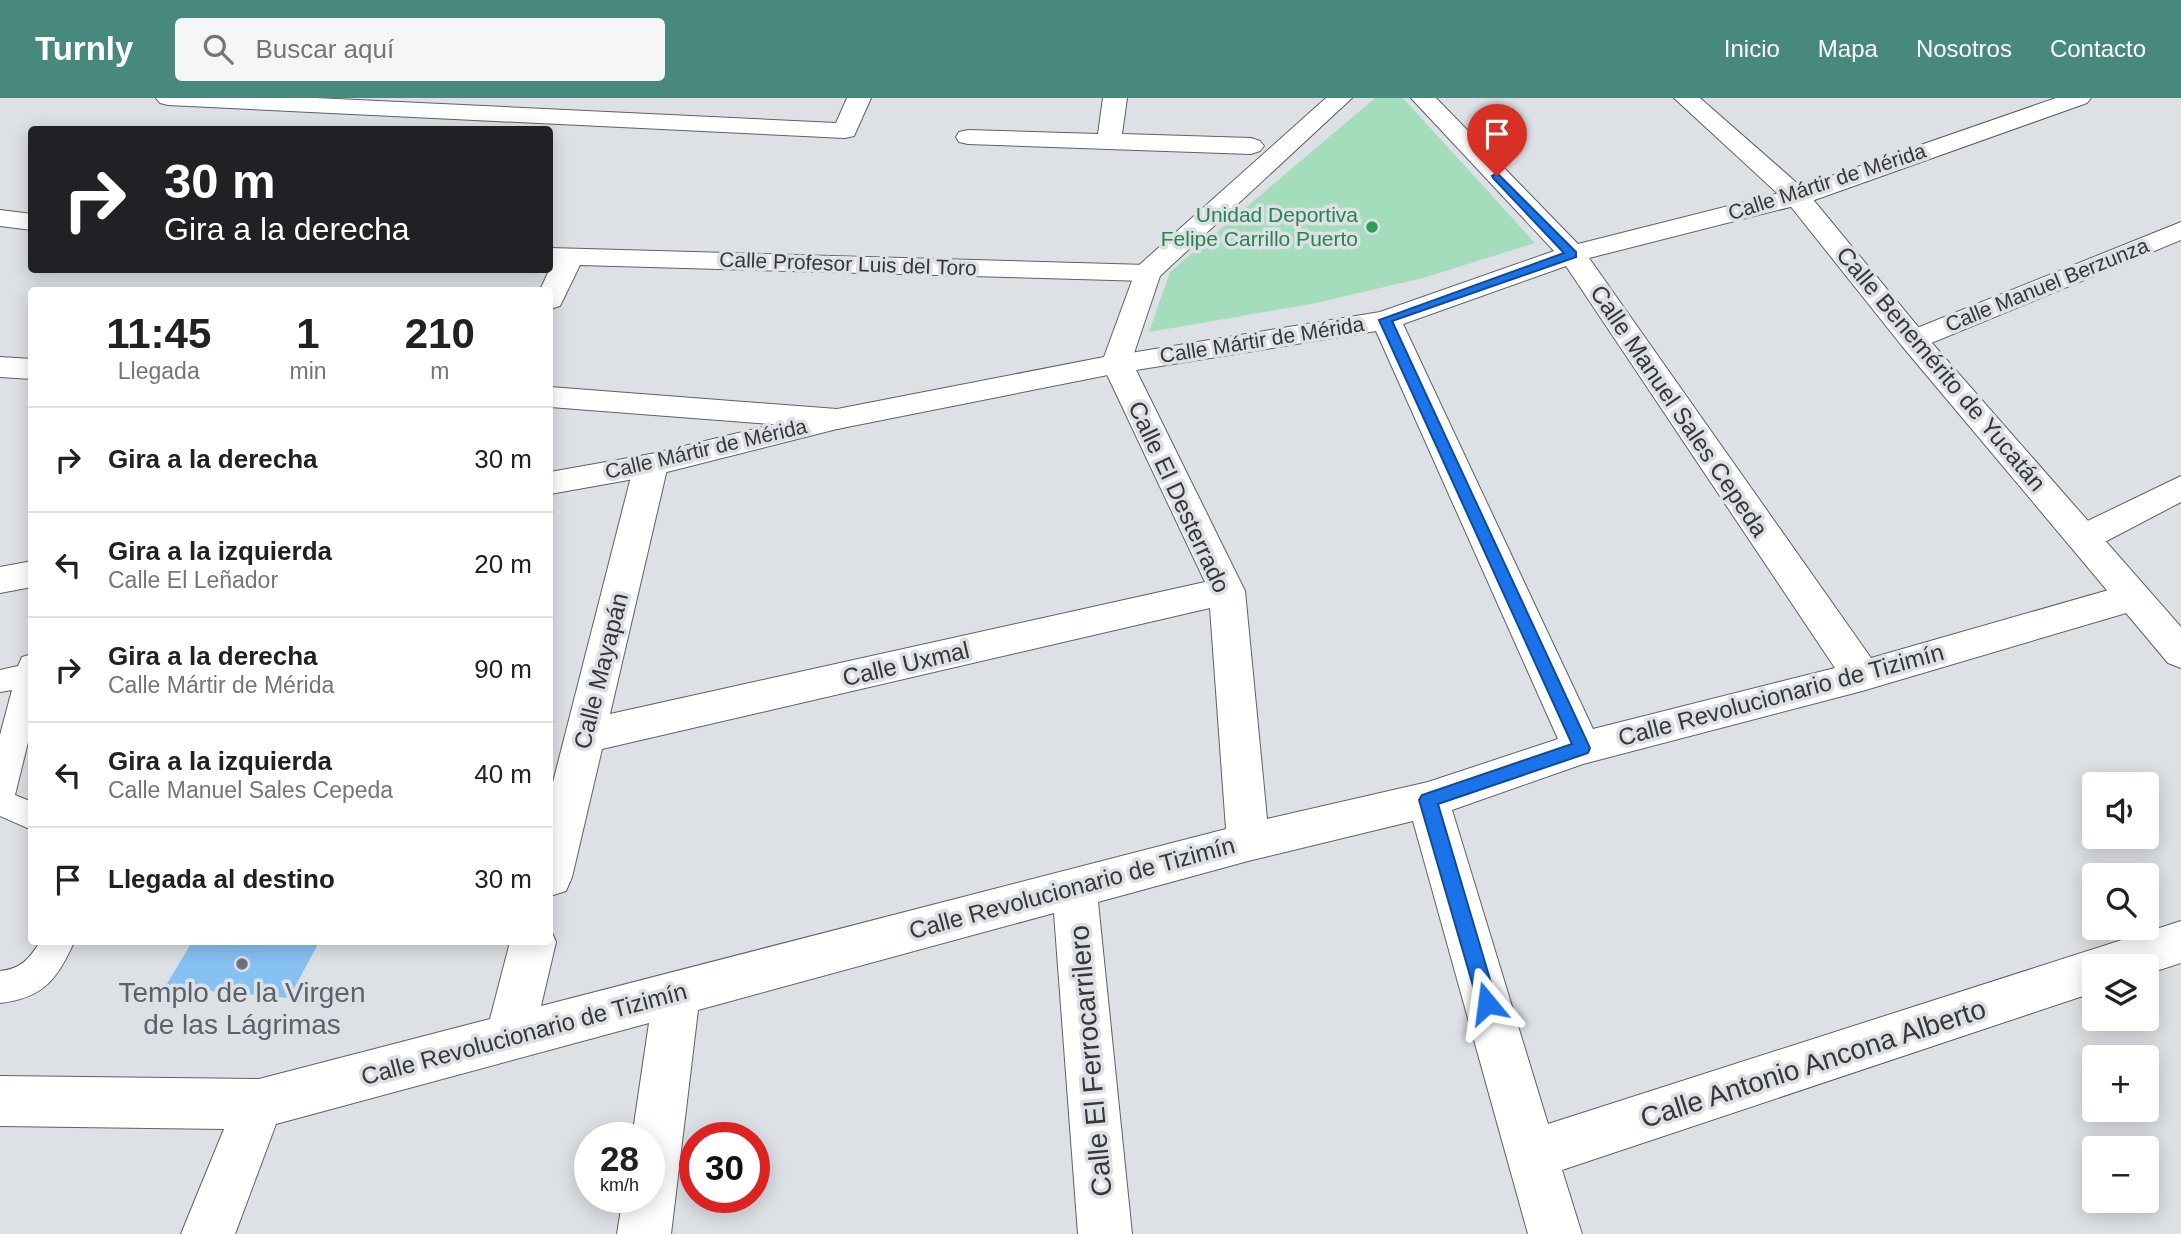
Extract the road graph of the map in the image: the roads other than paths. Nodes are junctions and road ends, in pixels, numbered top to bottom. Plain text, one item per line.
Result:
1 (168, 98) edge
2 (641, 98) edge
3 (859, 98) edge
4 (1115, 98) edge
5 (1340, 98) edge
6 (1423, 98) edge
7 (1686, 98) edge
8 (2079, 98) edge
9 (239, 100) edge
10 (439, 105) edge
11 (361, 108) junction
12 (627, 121) junction
13 (345, 126) edge
14 (968, 137) dead end
15 (1109, 142) junction
16 (1251, 146) dead end
17 (1797, 197) junction
18 (0, 218) edge
19 (28, 222) edge
20 (2181, 230) edge
21 (1572, 254) junction
22 (560, 256) edge
23 (1147, 273) junction
24 (553, 287) edge
25 (1385, 320) junction
26 (1913, 340) junction
27 (1117, 364) junction
28 (0, 367) edge
29 (28, 369) edge
30 (553, 397) edge
31 (837, 418) junction
32 (651, 465) junction
33 (553, 482) edge
34 (2181, 488) edge
35 (2085, 537) junction
36 (28, 575) edge
37 (0, 580) edge
38 (1227, 591) junction
39 (2133, 597) junction
40 (2181, 653) edge
41 (28, 671) edge
42 (1861, 676) junction
43 (28, 678) edge
44 (0, 681) edge
45 (585, 736) junction
46 (1582, 748) junction
47 (0, 794) edge
48 (1428, 800) junction
49 (0, 802) edge
50 (28, 815) edge
51 (1248, 842) junction
52 (553, 865) edge
53 (1074, 887) junction
54 (2181, 942) edge
55 (55, 945) edge
56 (532, 945) edge
57 (2144, 954) edge
58 (2082, 974) edge
59 (0, 987) edge
60 (677, 993) junction
61 (509, 1038) junction
62 (0, 1101) edge
63 (259, 1104) junction
64 (659, 1122) edge
65 (1532, 1155) junction
66 (647, 1213) edge
67 (208, 1234) edge
68 (644, 1234) edge
69 (1105, 1234) edge
70 (1555, 1234) edge

1 - 9 street
2 - 12 street
3 - 12 street
4 - 15 street
5 - 23 street
6 - 21 street, Calle Manuel Sales Cepeda
7 - 17 street, Calle Benemérito de Yucatán
8 - 17 street, Calle Mártir de Mérida
9 - 11 street
10 - 11 street
10 - 12 street
11 - 13 street
14 - 15 street
15 - 16 street
17 - 21 street, Calle Mártir de Mérida
17 - 26 street, Calle Benemérito de Yucatán
18 - 19 street
20 - 26 street, Calle Manuel Berzunza
21 - 25 street, Calle Mártir de Mérida
21 - 42 street, Calle Manuel Sales Cepeda
22 - 23 street, Calle Profesor Luis del Toro
22 - 24 street
23 - 27 street
25 - 27 street, Calle Mártir de Mérida
25 - 46 street
26 - 35 street, Calle Benemérito de Yucatán
27 - 31 street, Calle Mártir de Mérida
27 - 38 street, Calle El Desterrado
28 - 29 street
30 - 31 street
31 - 32 street, Calle Mártir de Mérida
32 - 33 street, Calle Mártir de Mérida
32 - 45 street, Calle Mayapán
34 - 35 street
35 - 39 street, Calle Benemérito de Yucatán
36 - 37 street
38 - 45 street, Calle Uxmal
38 - 51 street, Calle El Desterrado
39 - 40 street, Calle Benemérito de Yucatán
39 - 42 street, Calle Revolucionario de Tizimín
41 - 44 lane
42 - 46 street, Calle Revolucionario de Tizimín
43 - 47 lane
45 - 52 street, Calle Mayapán
46 - 48 street, Calle Revolucionario de Tizimín
48 - 51 street, Calle Revolucionario de Tizimín
48 - 65 street
49 - 50 lane
51 - 53 street, Calle Revolucionario de Tizimín
53 - 60 street, Calle Revolucionario de Tizimín
53 - 69 street, Calle El Ferrocarrilero
54 - 57 street
55 - 59 lane
56 - 61 street
58 - 65 street, Calle Antonio Ancona Alberto
60 - 61 street, Calle Revolucionario de Tizimín
60 - 64 street
61 - 63 street, Calle Revolucionario de Tizimín
62 - 63 street, Calle Revolucionario de Tizimín
63 - 67 street
65 - 70 street
66 - 68 street

